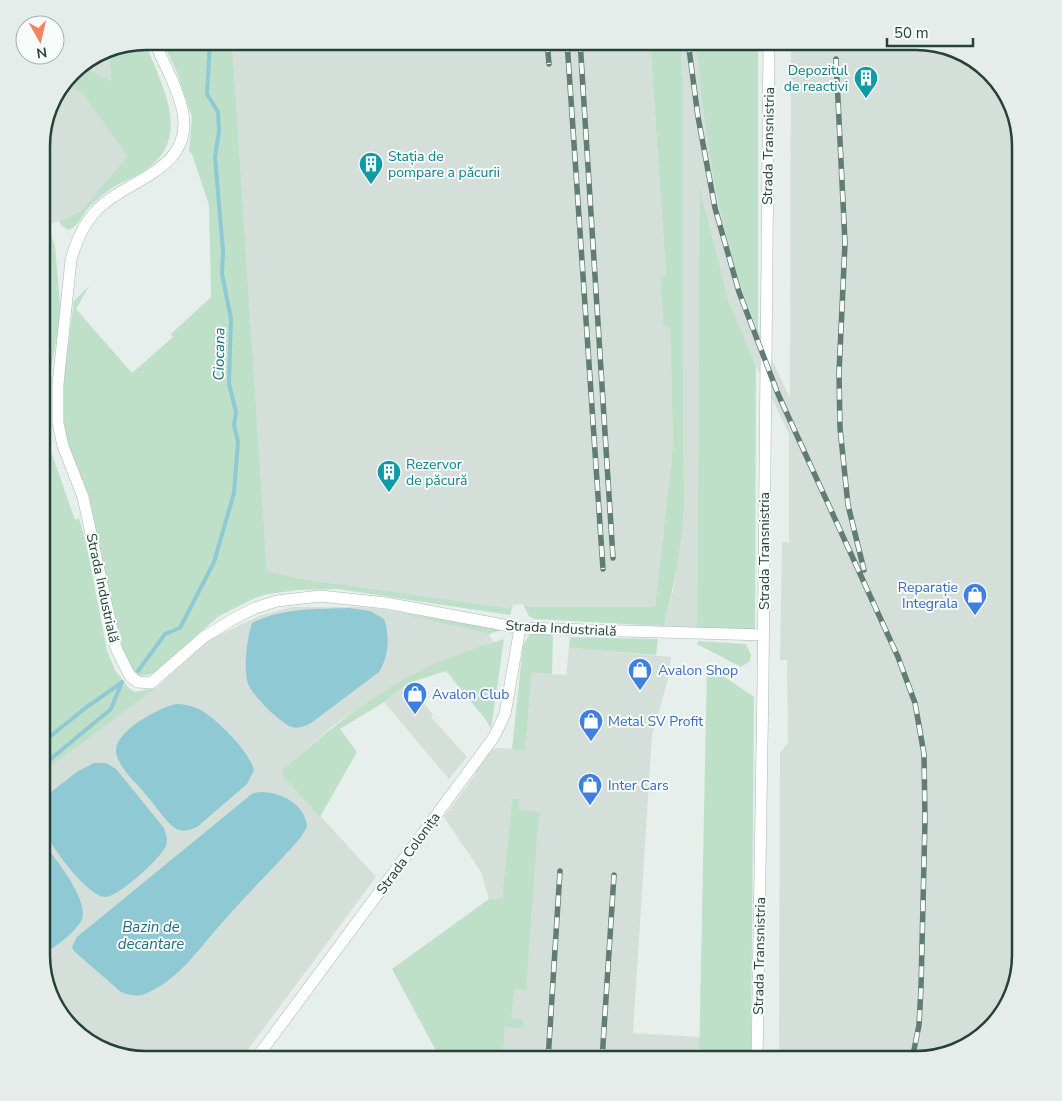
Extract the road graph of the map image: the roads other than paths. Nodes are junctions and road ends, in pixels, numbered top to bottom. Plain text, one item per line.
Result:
1 (158, 50) edge
2 (769, 50) edge
3 (520, 628) junction
4 (764, 635) junction
5 (262, 1051) edge
6 (757, 1051) edge

1 - 3 street, Strada Industrială
2 - 4 street, Strada Transnistria
3 - 4 street, Strada Industrială
3 - 5 street, Strada Colonița
4 - 6 street, Strada Transnistria

